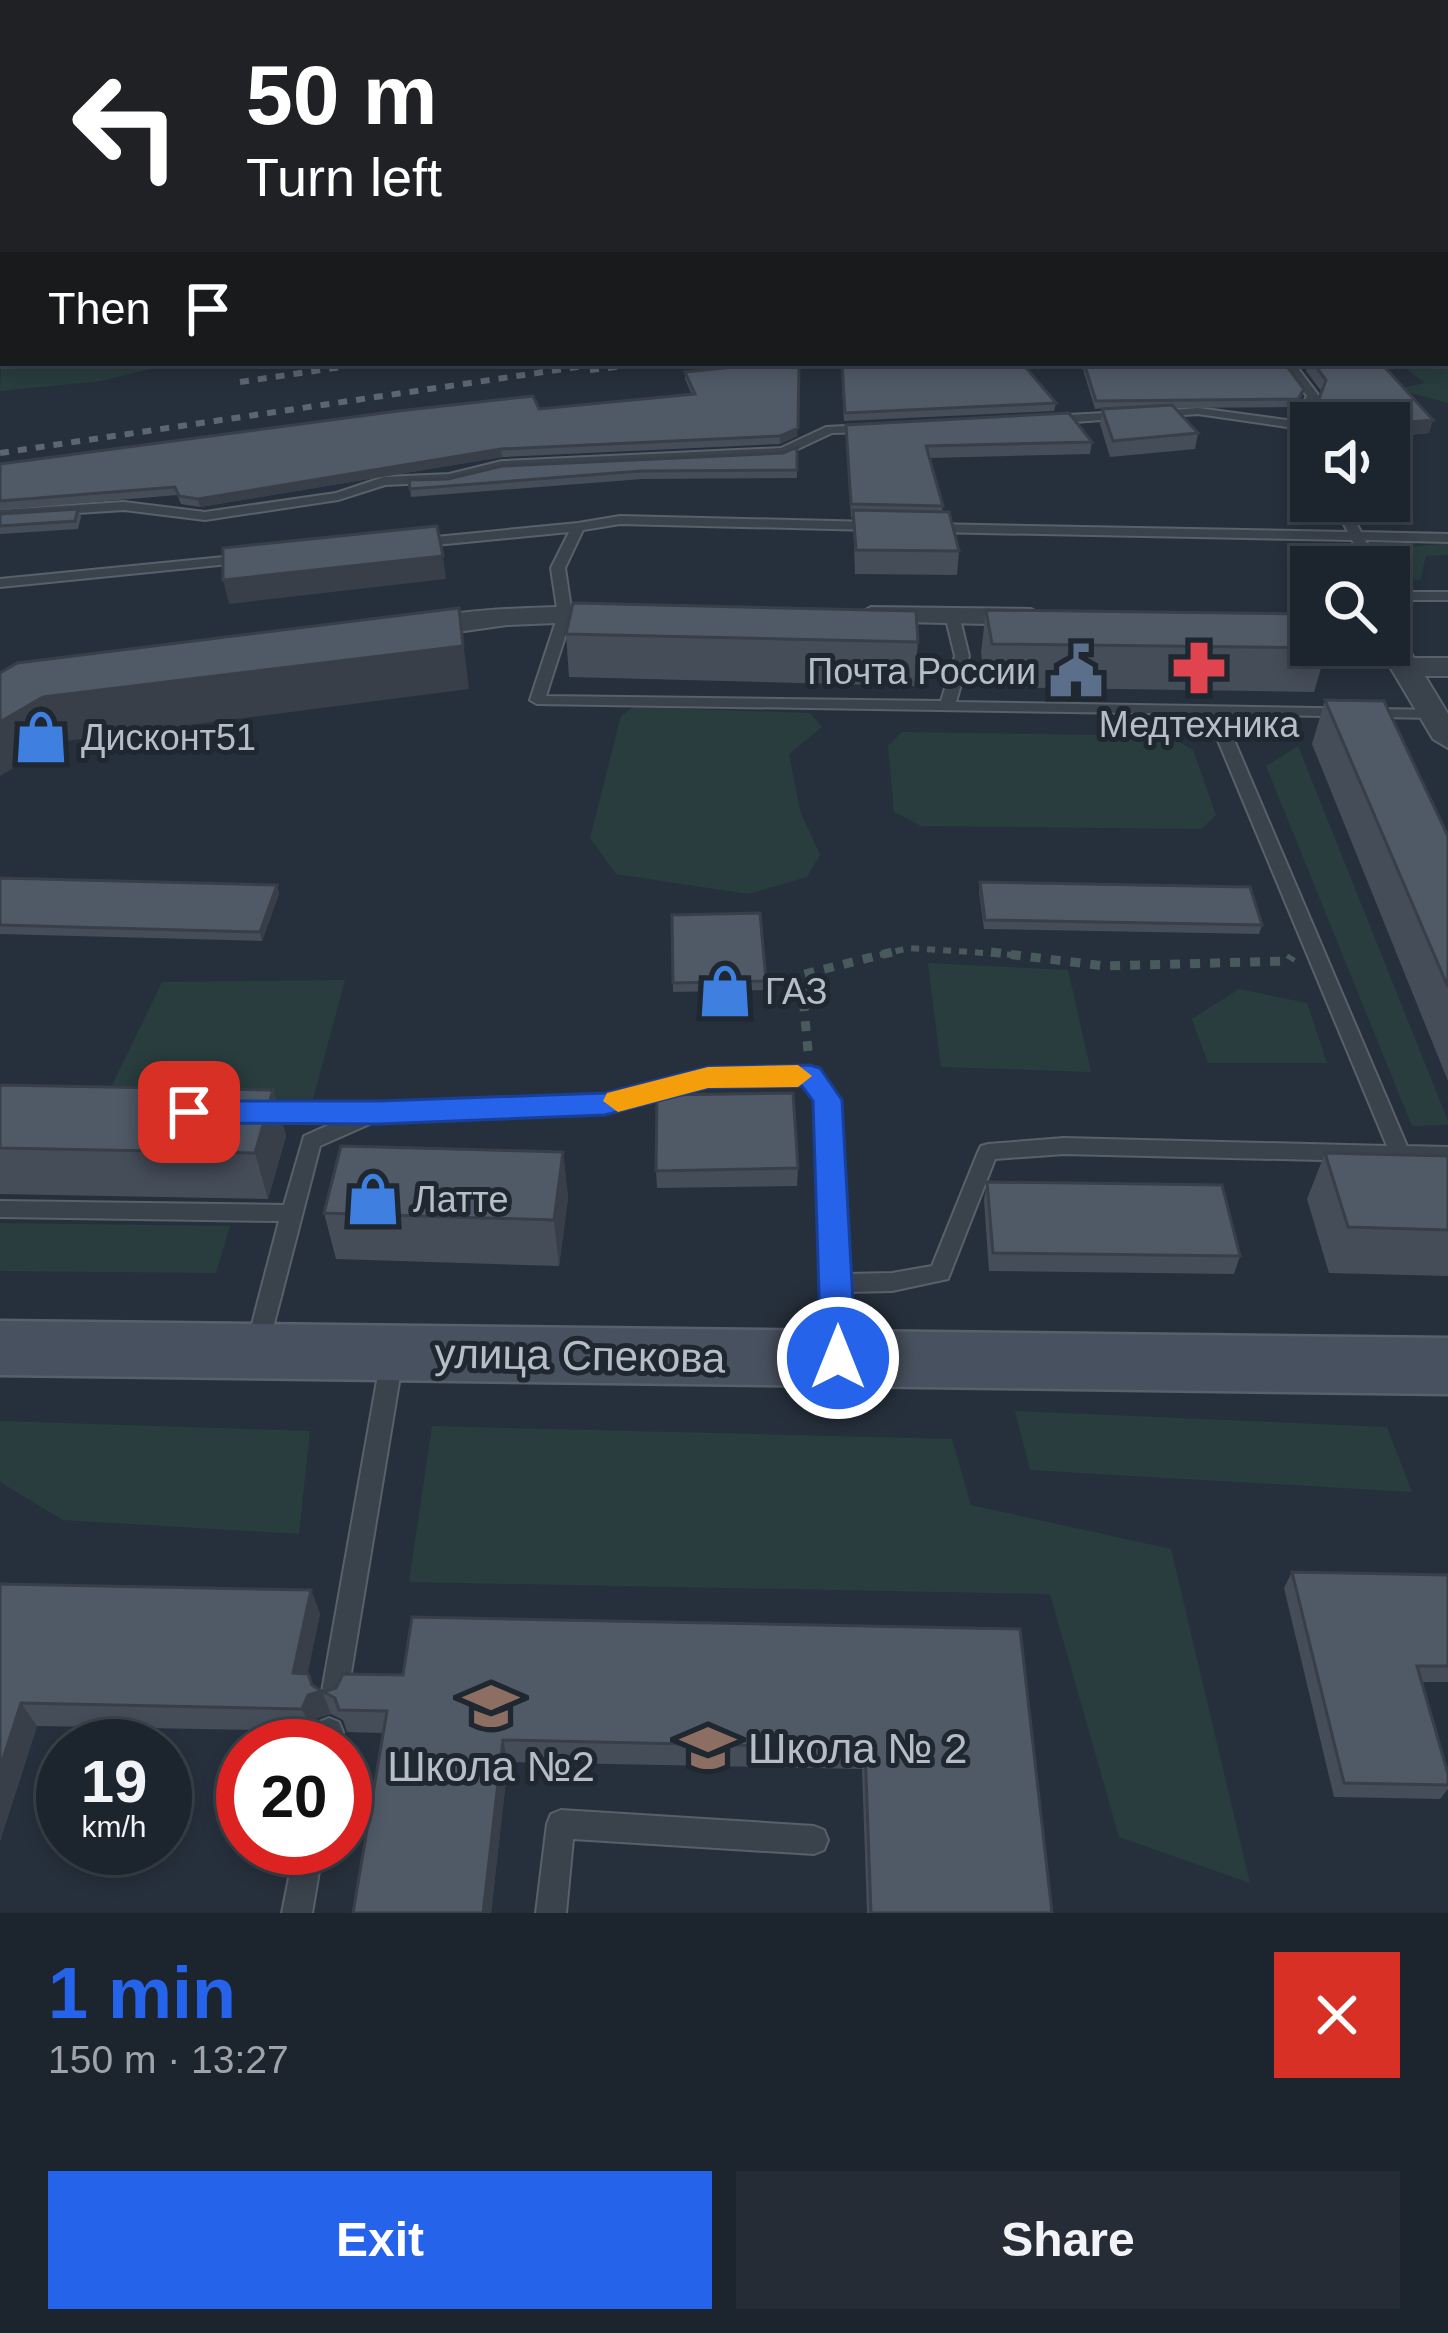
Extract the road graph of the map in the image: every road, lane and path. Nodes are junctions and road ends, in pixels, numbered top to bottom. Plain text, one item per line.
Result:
1 (1290, 366) edge
2 (1309, 402) edge
3 (1034, 421) edge
4 (1290, 424) edge
5 (875, 428) edge
6 (0, 514) edge
7 (1349, 522) edge
8 (881, 526) edge
9 (578, 527) junction
10 (905, 527) edge
11 (1357, 538) junction
12 (1448, 538) edge
13 (393, 545) edge
14 (1361, 546) edge
15 (254, 558) edge
16 (0, 583) edge
17 (1448, 596) edge
18 (1410, 597) edge
19 (565, 614) junction
20 (654, 615) edge
21 (842, 615) edge
22 (952, 615) junction
23 (1069, 617) edge
24 (383, 633) edge
25 (1410, 657) edge
26 (1404, 666) edge
27 (1448, 667) edge
28 (949, 703) junction
29 (1214, 712) junction
30 (1441, 726) edge
31 (1308, 929) junction
32 (810, 1076) junction
33 (237, 1112) edge
34 (379, 1112) junction
35 (1399, 1151) junction
36 (1448, 1155) edge
37 (0, 1209) edge
38 (290, 1214) junction
39 (838, 1283) junction
40 (0, 1348) edge
41 (256, 1352) junction
42 (393, 1353) junction
43 (838, 1358) junction
44 (1448, 1366) edge
45 (334, 1696) edge
46 (814, 1840) dead end
47 (303, 1875) edge
48 (297, 1913) edge
49 (551, 1913) edge

1 - 2 lane
3 - 4 lane
5 - 6 lane
7 - 11 lane
8 - 9 lane
9 - 13 lane
9 - 19 lane
10 - 11 lane
11 - 12 lane
11 - 14 lane
15 - 16 lane
17 - 18 lane
19 - 20 street
19 - 24 street
19 - 28 lane
21 - 22 street
22 - 23 street
22 - 28 lane
25 - 27 street
26 - 30 street
28 - 29 lane
29 - 30 lane
29 - 31 lane
31 - 32 path
31 - 35 lane
32 - 34 lane
32 - 39 lane
33 - 34 lane
34 - 38 lane
35 - 36 lane
35 - 39 lane
37 - 38 lane
38 - 41 lane
39 - 43 lane
40 - 41 main road, улица Спекова
41 - 42 main road, улица Спекова
42 - 43 main road, улица Спекова
42 - 45 lane
43 - 44 main road, улица Спекова
46 - 49 lane
47 - 48 lane

